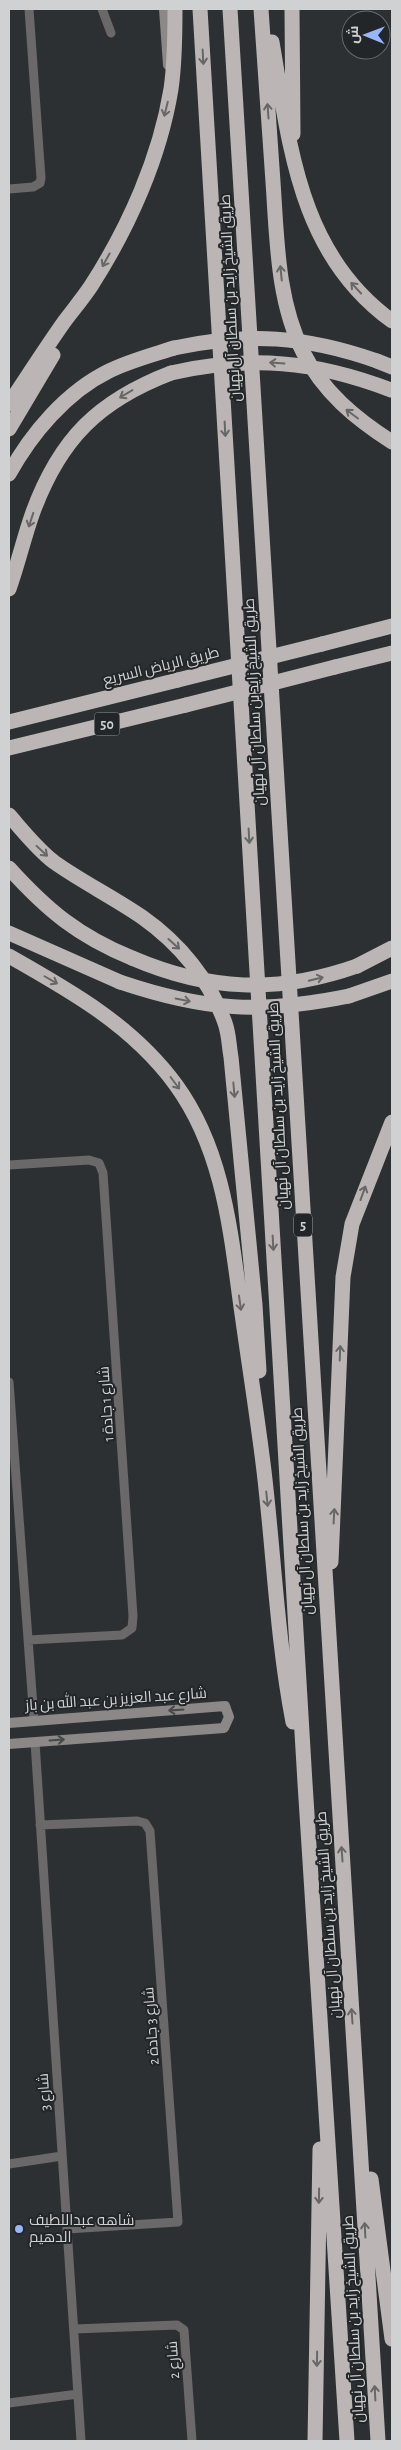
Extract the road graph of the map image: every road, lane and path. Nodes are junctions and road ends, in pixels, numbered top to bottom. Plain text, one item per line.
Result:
1 (29, 9) edge
2 (102, 9) edge
3 (164, 9) edge
4 (175, 9) edge
5 (200, 9) edge
6 (230, 9) edge
7 (262, 9) edge
8 (292, 9) edge
9 (111, 33) dead end
10 (171, 89) junction
11 (294, 165) junction
12 (9, 189) edge
13 (86, 294) junction
14 (392, 321) edge
15 (392, 368) edge
16 (392, 391) edge
17 (9, 404) edge
18 (9, 429) edge
19 (392, 442) edge
20 (9, 474) edge
21 (9, 589) edge
22 (392, 626) edge
23 (392, 653) edge
24 (16, 721) edge
25 (9, 748) edge
26 (9, 815) edge
27 (9, 868) edge
28 (9, 933) edge
29 (392, 948) edge
30 (9, 956) edge
31 (392, 981) edge
32 (392, 1122) edge
33 (9, 1165) edge
34 (9, 1382) edge
35 (10, 1413) edge
36 (264, 1471) junction
37 (327, 1634) junction
38 (28, 1640) junction
39 (34, 1720) junction
40 (9, 1723) edge
41 (35, 1742) junction
42 (9, 1744) edge
43 (305, 1784) junction
44 (40, 1825) junction
45 (322, 2043) junction
46 (354, 2044) junction
47 (62, 2156) junction
48 (9, 2164) edge
49 (67, 2229) junction
50 (74, 2328) junction
51 (392, 2338) edge
52 (78, 2394) junction
53 (9, 2404) edge
54 (81, 2441) edge
55 (192, 2441) edge
56 (314, 2441) edge
57 (347, 2441) edge
58 (378, 2441) edge

1 - 12 street
2 - 9 street
3 - 10 street
4 - 10 highway
5 -> 43 highway, طريق الشيخ زايد بن سلطان آل نهيان / 5
6 - 37 highway, طريق الشيخ زايد بن سلطان آل نهيان / 5
7 - 11 highway
19 -> 7 highway
8 - 11 highway
10 -> 13 highway
14 -> 11 highway
13 - 17 highway
13 - 18 highway
15 - 20 highway, bridge
16 -> 21 highway, bridge
22 - 24 highway, طريق الرياض السريع / 50, bridge
23 - 25 highway, 50, bridge
26 -> 36 highway
27 -> 29 highway, bridge
28 -> 31 highway, bridge
30 -> 36 highway
37 -> 32 highway
33 - 38 street, شارع 1 جادة 1
34 - 35 street
35 - 38 street
36 -> 43 highway
46 -> 37 highway, طريق الشيخ زايد بن سلطان آل نهيان / 5
38 - 39 street
39 - 40 street, شارع عبد العزيز بن عبد الله بن باز
41 -> 39 street, شارع عبد العزيز بن عبد الله بن باز
41 - 42 street, شارع عبد العزيز بن عبد الله بن باز
41 - 44 street, شارع 3
43 - 45 highway, طريق الشيخ زايد بن سلطان آل نهيان / 5
44 - 47 street, شارع 3
44 - 49 street, شارع 3 جادة 2
45 -> 56 highway
45 - 57 highway, طريق الشيخ زايد بن سلطان آل نهيان / 5
46 - 51 highway
58 -> 46 highway, طريق الشيخ زايد بن سلطان آل نهيان / 5
47 - 48 street
47 - 49 street, شارع 3
49 - 50 street, شارع 3
50 - 52 street, شارع 3
50 - 55 street, شارع 2
52 - 53 street
52 - 54 street, شارع 3

